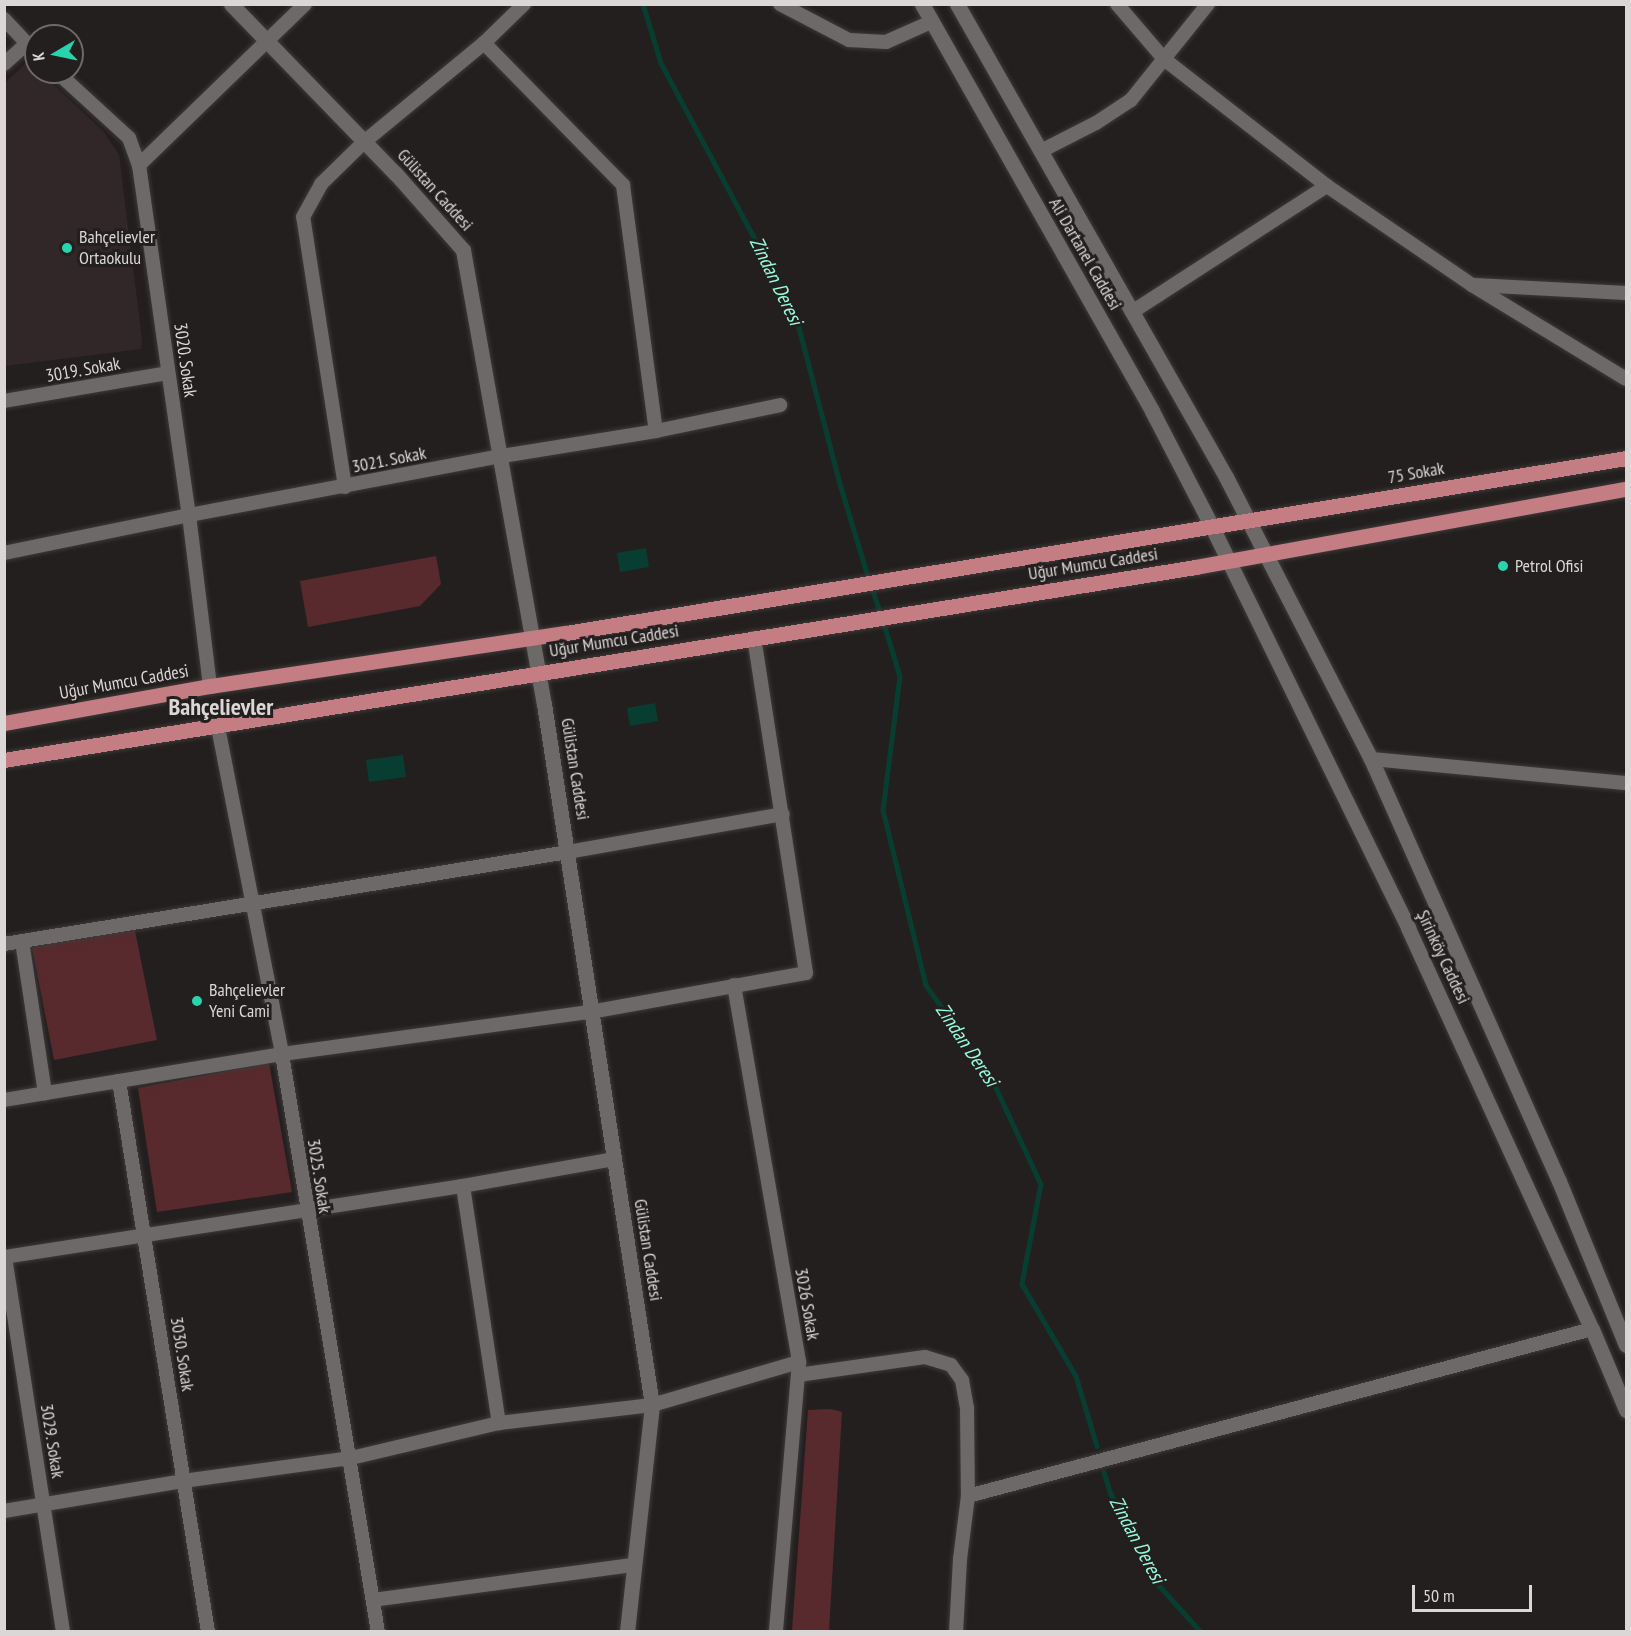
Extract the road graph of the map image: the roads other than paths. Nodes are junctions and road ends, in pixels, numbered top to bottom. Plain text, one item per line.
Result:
1 (231, 4) edge
2 (305, 4) edge
3 (524, 4) edge
4 (780, 4) edge
5 (922, 4) edge
6 (957, 4) edge
7 (1118, 4) edge
8 (1208, 4) edge
9 (4, 19) edge
10 (931, 22) junction
11 (24, 40) edge
12 (267, 41) junction
13 (484, 43) junction
14 (24, 52) edge
15 (1164, 59) junction
16 (4, 64) edge
17 (70, 84) edge
18 (364, 142) junction
19 (1041, 151) junction
20 (139, 165) junction
21 (1327, 186) junction
22 (1472, 285) junction
23 (1626, 292) edge
24 (1132, 312) junction
25 (168, 373) junction
26 (1626, 379) edge
27 (4, 401) edge
28 (780, 405) dead end
29 (656, 431) junction
30 (502, 456) junction
31 (1626, 458) edge
32 (345, 487) junction
33 (1626, 489) edge
34 (189, 514) junction
35 (1248, 521) junction
36 (1211, 525) junction
37 (4, 553) edge
38 (1268, 555) junction
39 (1229, 562) junction
40 (533, 637) junction
41 (754, 638) junction
42 (539, 672) junction
43 (210, 686) junction
44 (4, 723) edge
45 (218, 728) junction
46 (1371, 759) junction
47 (4, 760) edge
48 (1626, 783) edge
49 (783, 814) junction
50 (568, 852) junction
51 (251, 903) junction
52 (22, 941) junction
53 (4, 944) edge
54 (734, 985) junction
55 (590, 1012) junction
56 (282, 1054) junction
57 (118, 1081) junction
58 (45, 1093) junction
59 (4, 1100) edge
60 (614, 1159) junction
61 (463, 1186) junction
62 (306, 1210) junction
63 (145, 1234) junction
64 (5, 1257) edge
65 (1592, 1329) junction
66 (1626, 1346) edge
67 (799, 1368) junction
68 (652, 1405) junction
69 (1626, 1410) edge
70 (499, 1423) junction
71 (351, 1458) junction
72 (183, 1481) junction
73 (968, 1496) junction
74 (44, 1505) junction
75 (4, 1511) edge
76 (633, 1565) junction
77 (374, 1600) junction
78 (63, 1632) edge
79 (208, 1632) edge
80 (378, 1632) edge
81 (627, 1632) edge
82 (776, 1632) edge
83 (956, 1632) edge

1 - 12 main road, Gülistan Caddesi
2 - 12 street
3 - 13 street
4 - 10 street
5 - 10 main road, Ali Dartanel Caddesi
6 - 19 main road, Ali Dartanel Caddesi
7 - 15 street
8 - 15 street
9 - 11 street
10 - 36 main road, Ali Dartanel Caddesi
12 - 18 main road, Gülistan Caddesi
12 - 20 street
13 - 18 street
13 - 29 street
14 - 16 street
15 - 19 street
15 - 21 street
17 - 20 street, 3020. Sokak
18 - 30 main road, Gülistan Caddesi
18 - 32 street
19 - 24 main road, Ali Dartanel Caddesi
20 - 25 street, 3020. Sokak
21 - 22 street
21 - 24 street
22 - 23 street
22 - 26 street
24 - 35 main road, Ali Dartanel Caddesi
25 - 27 street, 3019. Sokak
25 - 34 street, 3020. Sokak
28 - 29 street, 3021. Sokak
29 - 30 street, 3021. Sokak
30 - 32 street, 3021. Sokak
30 - 40 main road, Gülistan Caddesi
31 - 35 main road, 75 Sokak
32 - 34 street, 3021. Sokak
33 - 38 main road
34 - 37 street, 3021. Sokak
34 - 43 street, 3020. Sokak
35 - 36 main road, 75 Sokak
35 - 38 main road, Şirinköy Caddesi
36 - 39 main road, Şirinköy Caddesi
36 - 40 main road, Uğur Mumcu Caddesi
38 - 39 main road
38 - 46 main road, Şirinköy Caddesi
39 - 41 main road, Uğur Mumcu Caddesi
39 - 65 main road, Şirinköy Caddesi
40 - 42 main road, Gülistan Caddesi
40 - 43 main road, Uğur Mumcu Caddesi
41 - 42 main road, Uğur Mumcu Caddesi
41 - 49 street
42 - 45 main road, Uğur Mumcu Caddesi
42 - 50 main road, Gülistan Caddesi
43 - 44 main road, Uğur Mumcu Caddesi
45 - 47 main road, Uğur Mumcu Caddesi
45 - 51 street, 3025. Sokak
46 - 48 street
46 - 66 main road, Şirinköy Caddesi
49 - 50 street
49 - 54 street
50 - 51 street
50 - 55 main road, Gülistan Caddesi
51 - 52 street
51 - 56 street, 3025. Sokak
52 - 53 street
52 - 58 street
54 - 55 street
54 - 67 street, 3026 Sokak
55 - 56 street
55 - 60 main road, Gülistan Caddesi
56 - 57 street
56 - 62 street, 3025. Sokak
57 - 58 street
57 - 63 street, 3030. Sokak
58 - 59 street
60 - 61 street
60 - 68 main road, Gülistan Caddesi
61 - 62 street
61 - 70 street
62 - 63 street
62 - 71 street, 3025. Sokak
63 - 64 street
63 - 72 street, 3030. Sokak
64 - 74 street, 3029. Sokak
65 - 69 main road, Şirinköy Caddesi
65 - 73 street
67 - 68 street
67 - 73 street
67 - 82 street, 3026 Sokak
68 - 70 street
68 - 76 main road, Gülistan Caddesi
70 - 71 street
71 - 72 street
71 - 77 street, 3025. Sokak
72 - 74 street
72 - 79 street, 3030. Sokak
73 - 83 street
74 - 75 street
74 - 78 street, 3029. Sokak
76 - 77 street
76 - 81 main road, Gülistan Caddesi
77 - 80 street, 3025. Sokak

